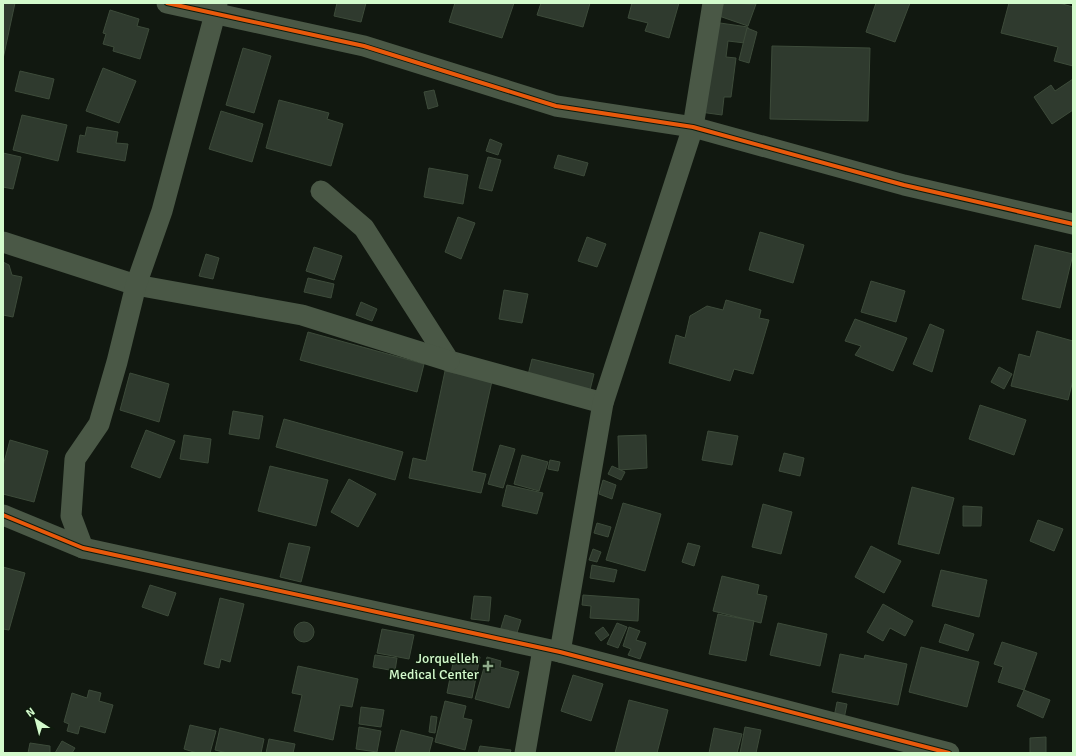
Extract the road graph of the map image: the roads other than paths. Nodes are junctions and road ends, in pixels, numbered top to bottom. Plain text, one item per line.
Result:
1 (167, 3) edge
2 (712, 3) edge
3 (216, 9) edge
4 (693, 127) junction
5 (321, 191) dead end
6 (1073, 224) edge
7 (3, 242) edge
8 (136, 285) junction
9 (448, 361) junction
10 (603, 403) junction
11 (3, 515) edge
12 (83, 548) junction
13 (551, 650) junction
14 (525, 753) edge
15 (949, 753) edge

1 - 3 street
2 - 4 street
3 - 4 street
3 - 8 street
4 - 6 street
4 - 10 street
5 - 9 street
7 - 8 street
8 - 9 street
8 - 12 street
9 - 10 street
10 - 13 street
11 - 12 street
12 - 13 street
13 - 14 street
13 - 15 street

